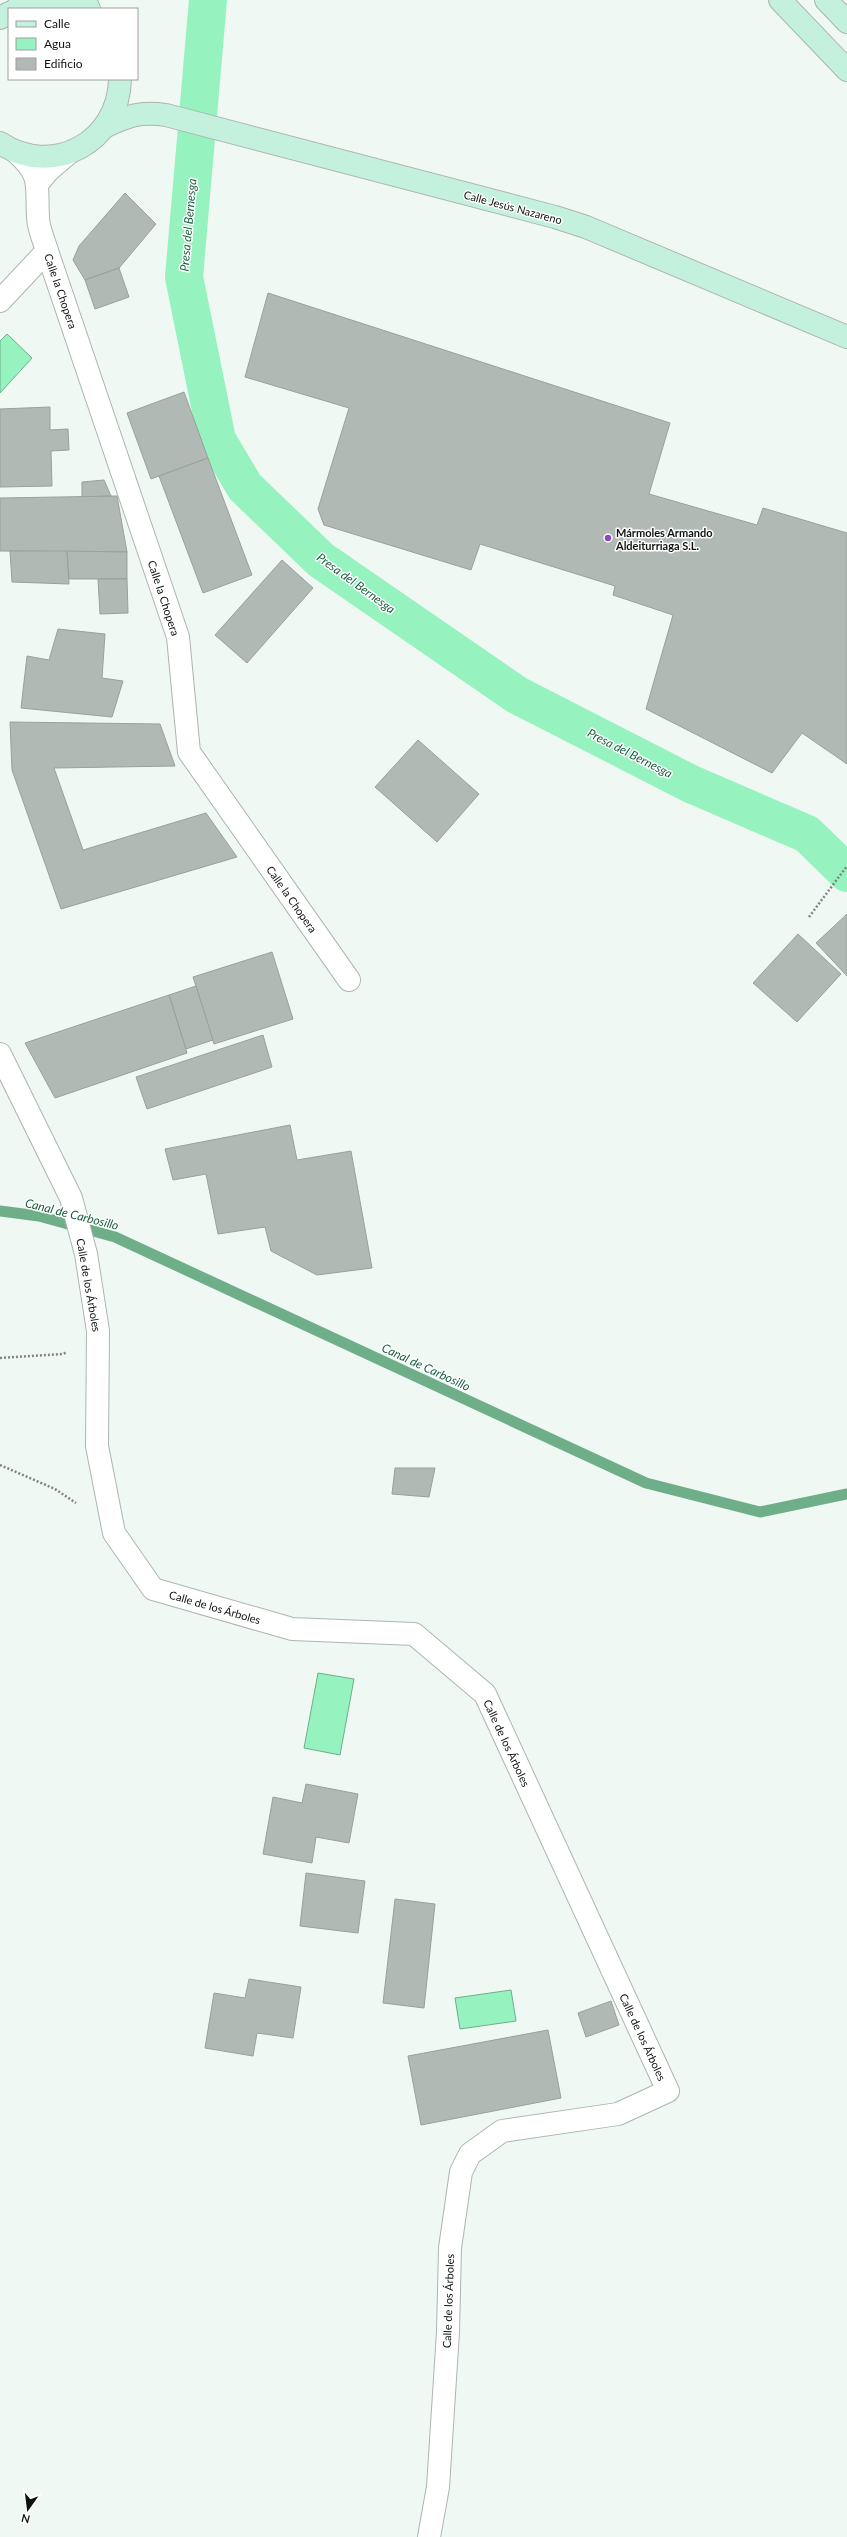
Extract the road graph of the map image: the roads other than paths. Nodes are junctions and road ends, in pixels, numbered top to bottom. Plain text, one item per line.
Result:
1 (780, 0) edge
2 (826, 0) edge
3 (20, 8) edge
4 (65, 8) edge
5 (847, 22) edge
6 (847, 70) edge
7 (120, 80) edge
8 (125, 80) edge
9 (174, 116) junction
10 (104, 127) junction
11 (8, 147) edge
12 (69, 153) junction
13 (38, 183) junction
14 (47, 250) junction
15 (0, 301) edge
16 (847, 337) edge
17 (349, 980) dead end
18 (0, 1054) edge
19 (429, 2537) edge

1 - 6 main road
2 - 5 main road
3 - 4 main road
7 - 10 main road
8 - 9 main road, Calle Jesús Nazareno
9 - 10 main road, Calle Jesús Nazareno
9 - 16 main road, Calle Jesús Nazareno
10 - 12 main road
11 - 12 main road
11 - 13 street, Calle la Chopera
12 - 13 street
13 - 14 street, Calle la Chopera
14 - 15 street
14 - 17 street, Calle la Chopera
18 - 19 street, Calle de los Árboles

